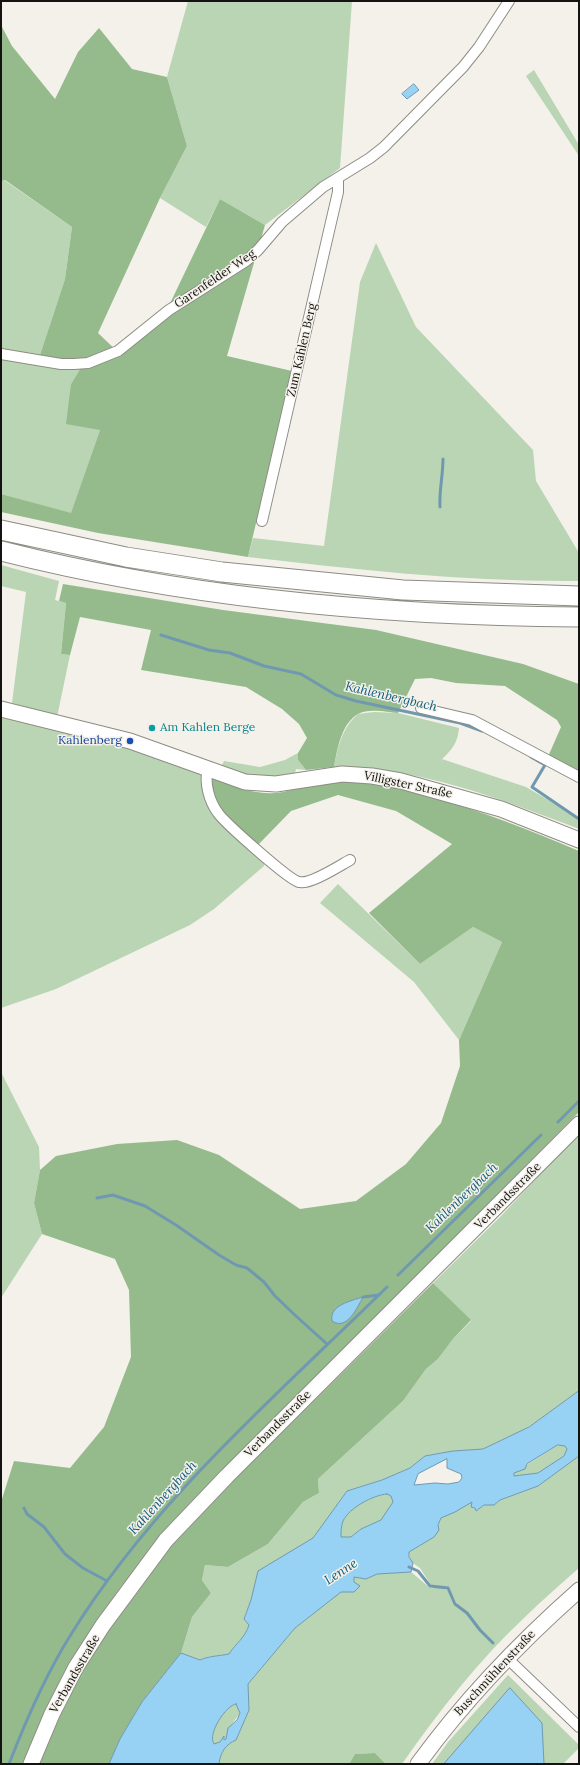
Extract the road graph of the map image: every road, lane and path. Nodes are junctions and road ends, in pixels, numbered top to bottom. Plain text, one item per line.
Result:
1 (509, 1) edge
2 (338, 178) junction
3 (1, 354) edge
4 (262, 521) dead end
5 (1, 530) edge
6 (1, 551) edge
7 (579, 596) edge
8 (579, 617) edge
9 (421, 708) dead end
10 (1, 709) edge
11 (208, 769) junction
12 (579, 777) edge
13 (579, 840) edge
14 (350, 860) dead end
15 (579, 1124) edge
16 (579, 1590) edge
17 (507, 1658) junction
18 (579, 1727) edge
19 (31, 1764) edge
20 (418, 1764) edge

1 - 2 street, Garenfelder Weg
2 - 3 street, Garenfelder Weg
2 - 4 street, Zum Kahlen Berg
5 - 7 highway
6 - 8 highway
9 - 12 street
10 - 11 main road, Villigster Straße
11 - 13 main road, Villigster Straße
11 - 14 street
15 - 19 main road, Verbandsstraße
16 - 17 main road, Buschmühlenstraße
17 - 18 street
17 - 20 main road, Buschmühlenstraße

